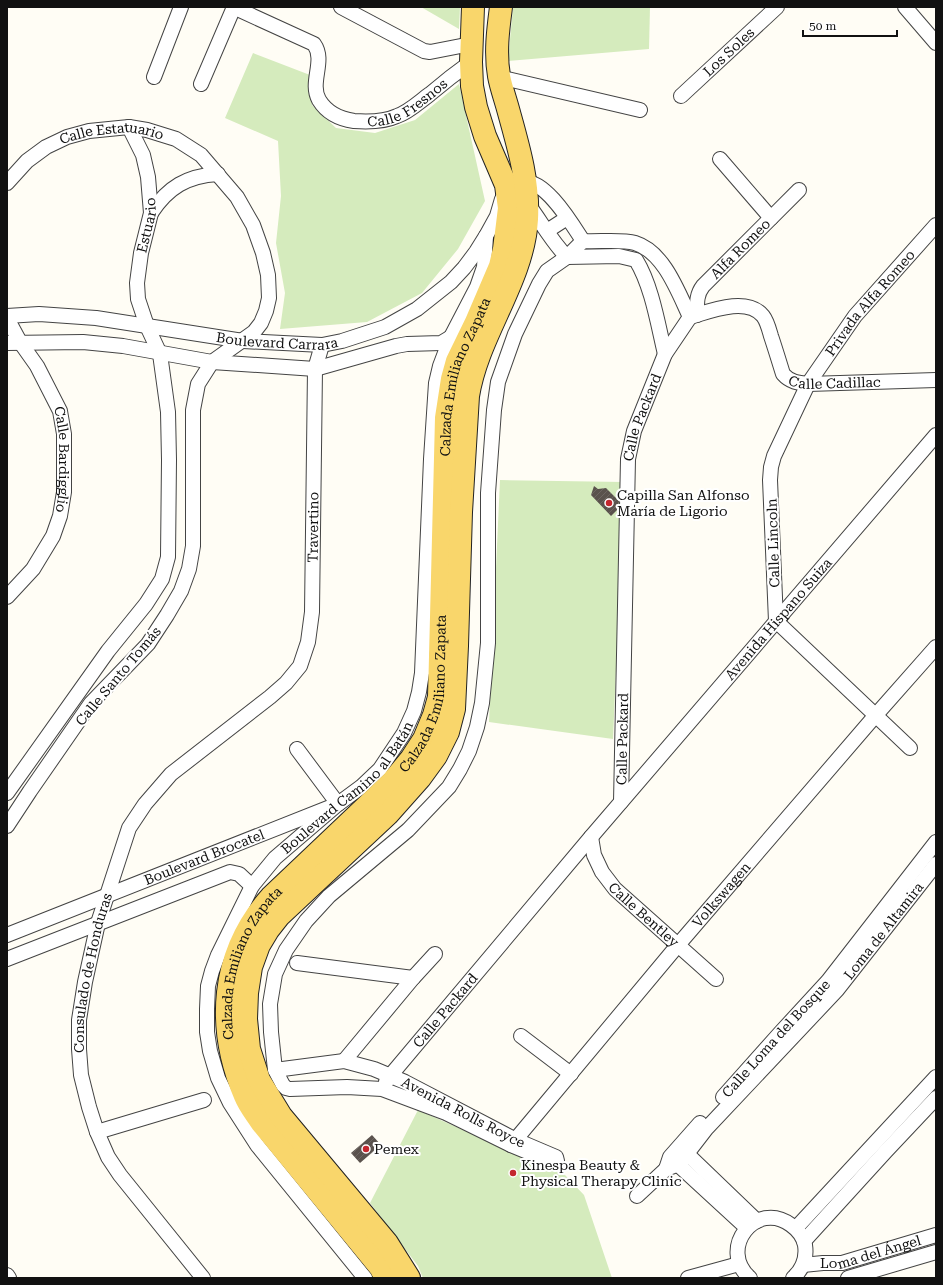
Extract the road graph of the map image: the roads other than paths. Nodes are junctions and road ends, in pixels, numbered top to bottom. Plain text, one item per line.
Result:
1 (181, 7) edge
2 (234, 7) edge
3 (342, 7) edge
4 (473, 7) edge
5 (501, 7) edge
6 (777, 7) edge
7 (906, 7) edge
8 (936, 43) edge
9 (471, 53) junction
10 (154, 77) dead end
11 (500, 77) junction
12 (202, 84) dead end
13 (681, 96) dead end
14 (640, 110) dead end
15 (128, 127) junction
16 (720, 159) dead end
17 (218, 174) junction
18 (7, 182) edge
19 (516, 183) junction
20 (799, 190) dead end
21 (511, 209) junction
22 (151, 213) junction
23 (567, 218) junction
24 (771, 218) junction
25 (936, 224) edge
26 (547, 231) junction
27 (486, 236) junction
28 (583, 241) junction
29 (645, 247) junction
30 (567, 257) junction
31 (636, 260) junction
32 (694, 316) junction
33 (7, 317) edge
34 (147, 326) junction
35 (451, 337) junction
36 (243, 341) junction
37 (13, 342) edge
38 (423, 343) junction
39 (322, 344) junction
40 (160, 354) junction
41 (665, 354) junction
42 (212, 362) junction
43 (440, 366) junction
44 (315, 369) junction
45 (936, 380) edge
46 (808, 384) junction
47 (936, 435) edge
48 (7, 597) edge
49 (776, 621) junction
50 (936, 647) edge
51 (270, 697) joint
52 (875, 716) junction
53 (910, 748) dead end
54 (297, 749) dead end
55 (7, 793) edge
56 (621, 802) junction
57 (338, 804) junction
58 (7, 826) edge
59 (591, 837) junction
60 (936, 842) edge
61 (936, 864) edge
62 (252, 886) junction
63 (109, 895) junction
64 (98, 923) junction
65 (7, 935) edge
66 (678, 945) junction
67 (435, 954) dead end
68 (7, 959) edge
69 (297, 963) dead end
70 (413, 978) junction
71 (716, 979) dead end
72 (521, 1036) dead end
73 (344, 1061) junction
74 (275, 1070) junction
75 (571, 1074) junction
76 (390, 1076) junction
77 (936, 1077) edge
78 (382, 1089) junction
79 (936, 1098) edge
80 (204, 1100) dead end
81 (97, 1132) junction
82 (514, 1143) junction
83 (676, 1158) junction
84 (637, 1196) dead end
85 (752, 1224) junction
86 (796, 1228) junction
87 (936, 1235) edge
88 (804, 1241) junction
89 (936, 1252) edge
90 (739, 1264) junction
91 (7, 1275) edge
92 (798, 1275) edge
93 (9, 1278) edge
94 (203, 1278) edge
95 (365, 1278) edge
96 (386, 1278) edge
97 (409, 1278) edge
98 (688, 1278) edge
99 (750, 1278) edge
100 (848, 1278) edge

1 - 10 street
2 - 9 street, Calle Fresnos
2 - 12 street
3 - 9 street
4 - 9 main road, Calzada Emiliano Zapata
5 - 11 main road, Calzada Emiliano Zapata
6 - 13 street, Los Soles
7 - 8 street
9 - 19 main road, Calzada Emiliano Zapata
11 - 14 street
11 - 19 main road, Calzada Emiliano Zapata
15 - 17 street, Calle Estatuario
15 - 18 street, Calle Estatuario
15 - 22 street, Estuario
16 - 24 street
17 - 22 street
17 - 36 street, Calle Estatuario
19 - 21 main road, Calzada Emiliano Zapata
19 - 23 street
20 - 24 street, Alfa Romeo
21 - 26 street
21 - 27 street, Boulevard Carrara
21 - 96 main road, Calzada Emiliano Zapata
21 - 97 main road, Calzada Emiliano Zapata
22 - 34 street, Estuario
23 - 26 street
23 - 28 street
24 - 32 street, Alfa Romeo
25 - 46 street, Privada Alfa Romeo
26 - 30 street
27 - 35 street, Boulevard Camino al Batán
27 - 39 street, Boulevard Carrara
28 - 29 street
28 - 30 street
29 - 31 street
29 - 32 street
30 - 31 street
30 - 74 street
31 - 41 street
32 - 41 street, Calle Packard
32 - 46 street, Calle Cadillac
33 - 34 street, Boulevard Carrara
33 - 37 street, Calle Bardigglio
34 - 36 street, Boulevard Carrara
34 - 40 street, Calle Santo Tomás
35 - 38 street, Boulevard Carrara
35 - 43 street, Boulevard Camino al Batán
36 - 39 street, Boulevard Carrara
36 - 42 street, Calle Santo Tomás
37 - 40 street, Boulevard Carrara
37 - 48 street, Calle Bardigglio
38 - 43 street
38 - 44 street, Boulevard Carrara
39 - 44 street, Travertino
40 - 42 street, Boulevard Carrara
40 - 55 street, Calle Santo Tomás
41 - 56 street, Calle Packard
42 - 44 street, Boulevard Carrara
42 - 58 street, Calle Santo Tomás
43 - 57 street, Boulevard Camino al Batán
44 - 51 street, Travertino
45 - 46 street, Calle Cadillac
46 - 49 street, Calle Lincoln
47 - 49 street, Avenida Hispano Suiza
49 - 52 street
49 - 56 street, Avenida Hispano Suiza
50 - 52 street, Volkswagen
51 - 63 street, Consulado de Honduras
52 - 53 street
52 - 66 street, Volkswagen
54 - 57 street
56 - 59 street, Calle Packard
57 - 62 street, Boulevard Camino al Batán
57 - 63 street, Boulevard Brocatel
59 - 66 street, Calle Bentley
59 - 76 street, Calle Packard
60 - 83 street, Calle Loma del Bosque
61 - 83 street, Loma de Altamira
62 - 64 street, Boulevard Brocatel
62 - 95 street, Boulevard Camino al Batán
63 - 64 street, Consulado de Honduras
63 - 65 street, Boulevard Brocatel
64 - 68 street, Boulevard Brocatel
64 - 81 street, Consulado de Honduras
66 - 71 street, Calle Bentley
66 - 75 street, Volkswagen
67 - 70 street
69 - 70 street
70 - 73 street
72 - 75 street
73 - 74 street
73 - 76 street, Avenida Rolls Royce
74 - 78 street, Avenida Rolls Royce
75 - 82 street, Volkswagen
76 - 78 street, Calle Packard
76 - 82 street, Avenida Rolls Royce
77 - 86 street
78 - 82 street, Avenida Rolls Royce
79 - 88 street
80 - 81 street
81 - 94 street, Consulado de Honduras
83 - 84 street, Loma de Altamira
83 - 85 street
85 - 86 street
85 - 90 street
86 - 88 street
87 - 92 street, Loma del Ángel
88 - 92 street
89 - 100 street, Loma del Ángel
90 - 98 street
90 - 99 street
91 - 93 street

